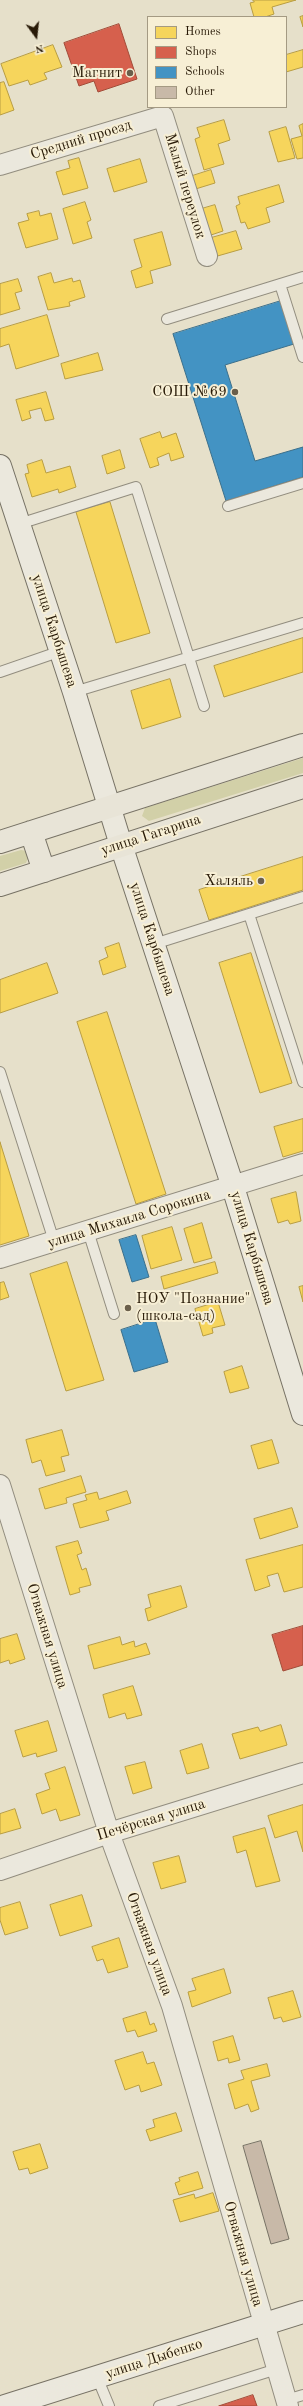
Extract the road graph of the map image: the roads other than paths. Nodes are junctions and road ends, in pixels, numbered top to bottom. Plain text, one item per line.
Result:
1 (164, 111) edge
2 (0, 165) edge
3 (207, 256) dead end
4 (303, 277) edge
5 (280, 284) junction
6 (167, 319) dead end
7 (303, 357) edge
8 (0, 466) edge
9 (303, 483) edge
10 (228, 506) dead end
11 (19, 524) junction
12 (303, 623) edge
13 (61, 651) junction
14 (189, 657) junction
15 (0, 672) edge
16 (74, 692) junction
17 (204, 706) dead end
18 (303, 745) edge
19 (303, 787) edge
20 (109, 808) junction
21 (31, 832) junction
22 (0, 842) edge
23 (121, 845) junction
24 (44, 871) junction
25 (0, 885) edge
26 (303, 897) edge
27 (249, 914) junction
28 (154, 944) junction
29 (0, 1072) edge
30 (303, 1082) edge
31 (303, 1164) edge
32 (233, 1187) junction
33 (88, 1231) junction
34 (54, 1241) junction
35 (0, 1258) edge
36 (114, 1314) dead end
37 (303, 1414) edge
38 (0, 1485) edge
39 (303, 1773) edge
40 (108, 1833) junction
41 (0, 1870) edge
42 (303, 2312) edge
43 (263, 2324) junction
44 (277, 2369) junction
45 (97, 2377) junction
46 (292, 2400) edge
47 (5, 2406) edge
48 (108, 2406) edge
49 (159, 2406) edge

1 - 2 street, Средний проезд
1 - 3 street, Малый переулок
4 - 5 lane
5 - 6 lane
5 - 7 lane
8 - 11 street, улица Карбышева
9 - 10 lane
11 - 13 street, улица Карбышева
11 - 14 lane
12 - 14 lane
13 - 15 lane
13 - 16 street, улица Карбышева
14 - 16 lane
14 - 17 lane
16 - 20 street, улица Карбышева
18 - 20 main road
19 - 23 main road, улица Гагарина
20 - 21 main road
20 - 23 street, улица Карбышева
21 - 22 main road
21 - 24 main road
23 - 24 main road, улица Гагарина
23 - 28 street, улица Карбышева
24 - 25 main road, улица Гагарина
26 - 27 lane
27 - 28 lane
27 - 30 lane
28 - 32 street, улица Карбышева
29 - 34 lane
31 - 32 street, улица Михаила Сорокина
32 - 33 street, улица Михаила Сорокина
32 - 37 street, улица Карбышева
33 - 34 street, улица Михаила Сорокина
33 - 36 lane
34 - 35 street, улица Михаила Сорокина
38 - 40 street, Отважная улица
39 - 40 street, Печёрская улица
40 - 41 street, Печёрская улица
40 - 43 street, Отважная улица
42 - 43 street, улица Дыбенко
43 - 44 street, Отважная улица
43 - 45 street, улица Дыбенко
44 - 46 street, Отважная улица
44 - 49 lane
45 - 47 street, улица Дыбенко
45 - 48 lane

